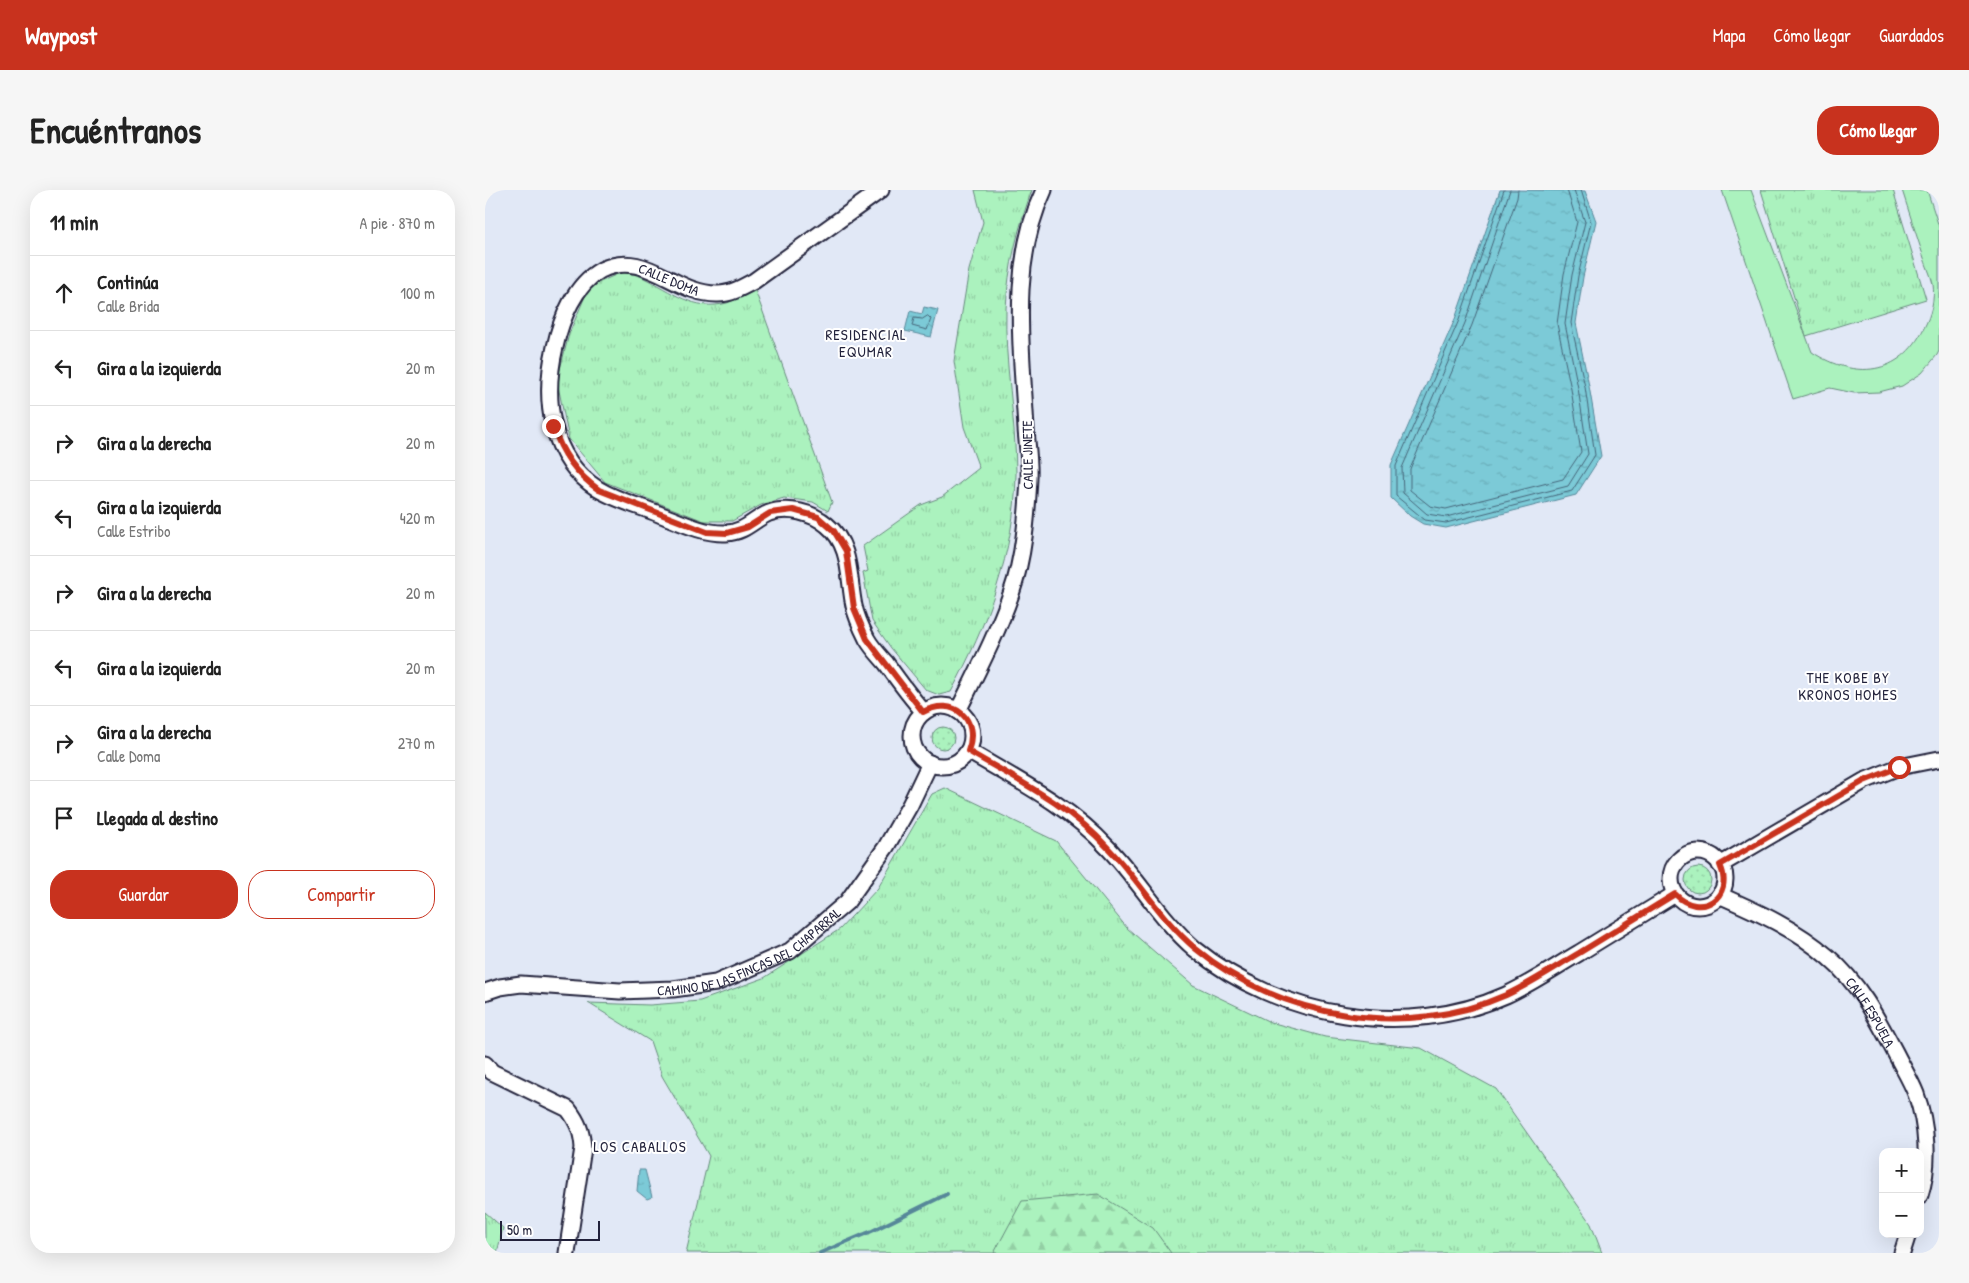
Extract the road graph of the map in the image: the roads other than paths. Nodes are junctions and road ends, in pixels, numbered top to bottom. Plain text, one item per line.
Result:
1 (881, 190) edge
2 (1044, 190) edge
3 (958, 711) junction
4 (923, 712) junction
5 (968, 751) junction
6 (1939, 758) edge
7 (930, 763) junction
8 (1720, 865) junction
9 (1675, 894) junction
10 (1719, 895) junction
11 (485, 992) edge
12 (485, 1064) edge
13 (1921, 1193) edge
14 (1907, 1238) edge
15 (567, 1253) edge
16 (1902, 1253) edge

1 - 4 street, CALLE DOMA
2 - 3 street, CALLE JINETE
3 - 4 street
3 - 5 street
4 - 7 street
5 - 7 street
5 - 9 street
6 - 8 street
7 - 11 street, CAMINO DE LAS FINCAS DEL CHAPARRAL
8 - 9 street
8 - 10 street
9 - 10 street
10 - 13 street, CALLE ESPUELA
12 - 15 street
14 - 16 street

